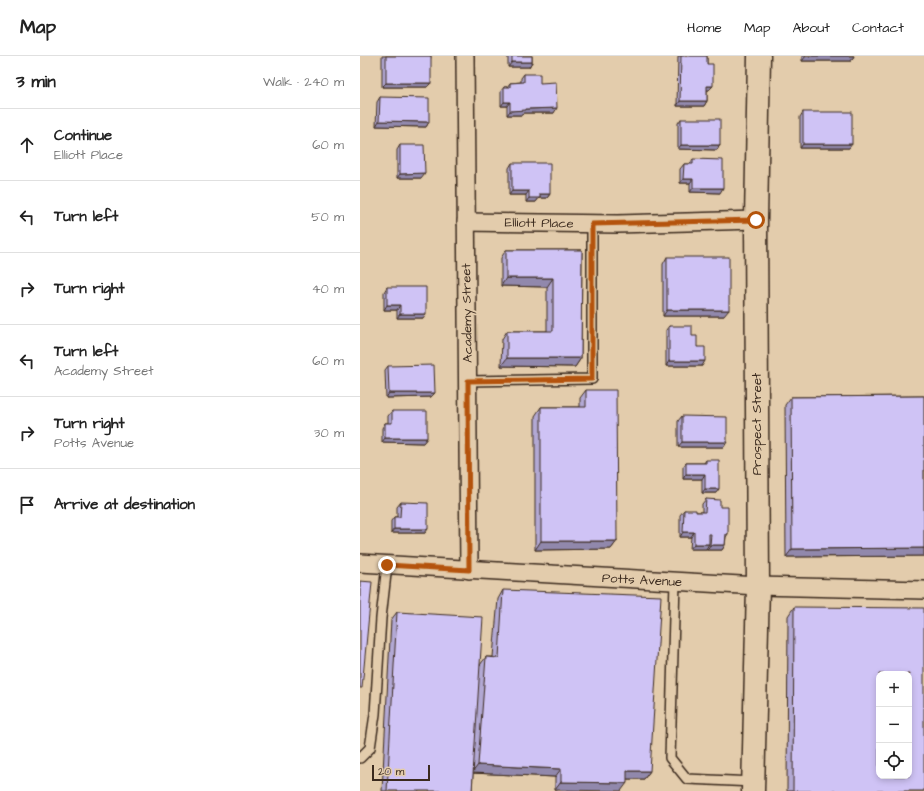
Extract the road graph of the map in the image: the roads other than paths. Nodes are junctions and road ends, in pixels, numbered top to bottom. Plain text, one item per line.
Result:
1 (465, 56) edge
2 (759, 56) edge
3 (756, 220) junction
4 (466, 222) junction
5 (592, 224) junction
6 (468, 381) junction
7 (360, 563) edge
8 (387, 565) junction
9 (469, 570) junction
10 (675, 582) junction
11 (758, 586) junction
12 (924, 590) edge
13 (360, 758) edge
14 (753, 787) edge

1 - 4 street, Academy Street
2 - 3 street, Prospect Street
3 - 5 street, Elliott Place
3 - 11 street, Prospect Street
4 - 5 street, Elliott Place
4 - 6 street, Academy Street
5 - 6 lane
6 - 9 street, Academy Street
7 - 8 street, Potts Avenue
8 - 9 street, Potts Avenue
8 - 13 lane
9 - 10 street, Potts Avenue
10 - 11 street, Potts Avenue
10 - 14 lane
11 - 12 street, Potts Avenue
11 - 14 street, Prospect Street

